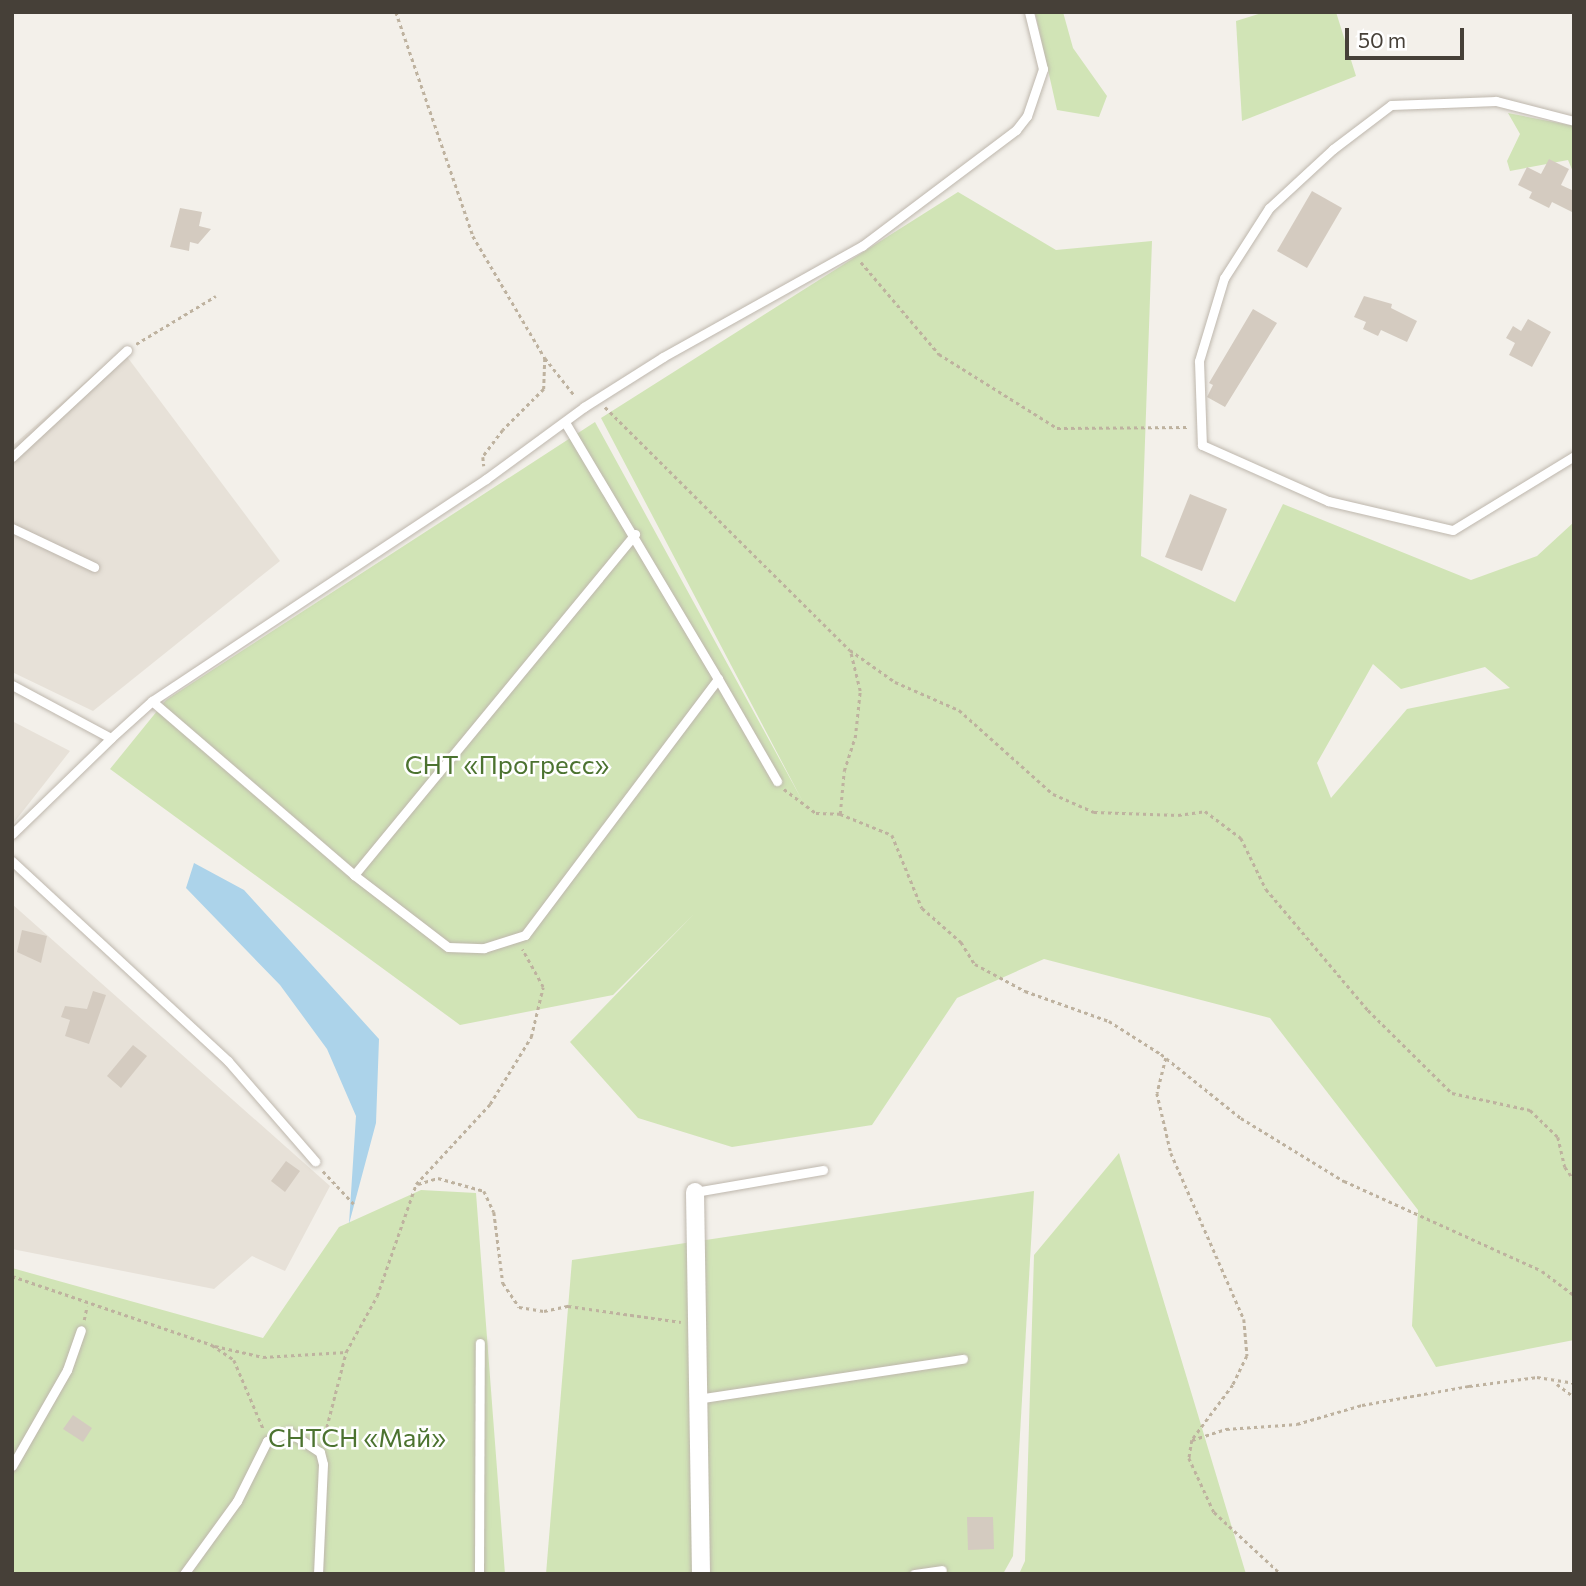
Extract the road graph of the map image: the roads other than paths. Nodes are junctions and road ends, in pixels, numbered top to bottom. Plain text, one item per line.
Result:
1 (1029, 12) edge
2 (1574, 121) edge
3 (128, 350) road end
4 (565, 422) junction
5 (1574, 456) edge
6 (12, 457) edge
7 (12, 528) edge
8 (635, 534) junction
9 (94, 567) dead end
10 (718, 679) junction
11 (12, 685) edge
12 (152, 701) junction
13 (110, 738) junction
14 (777, 781) road end
15 (12, 834) edge
16 (12, 861) edge
17 (354, 875) junction
18 (314, 1161) road end
19 (823, 1170) dead end
20 (695, 1192) joint
21 (81, 1330) dead end
22 (480, 1343) dead end
23 (962, 1359) dead end
24 (697, 1399) junction
25 (12, 1466) edge
26 (942, 1570) dead end
27 (184, 1574) edge
28 (318, 1574) edge
29 (479, 1574) edge
30 (701, 1574) edge
31 (914, 1574) edge

1 - 4 lane
2 - 5 lane
3 - 6 lane
4 - 8 lane
4 - 12 lane
7 - 9 lane
8 - 10 lane
8 - 17 lane
10 - 14 lane
10 - 17 lane
11 - 13 lane
12 - 13 lane
12 - 17 lane
13 - 15 lane
16 - 18 lane
19 - 20 lane
20 - 24 street
21 - 25 lane
22 - 29 lane
23 - 24 lane
24 - 30 street
26 - 31 lane
27 - 28 lane

